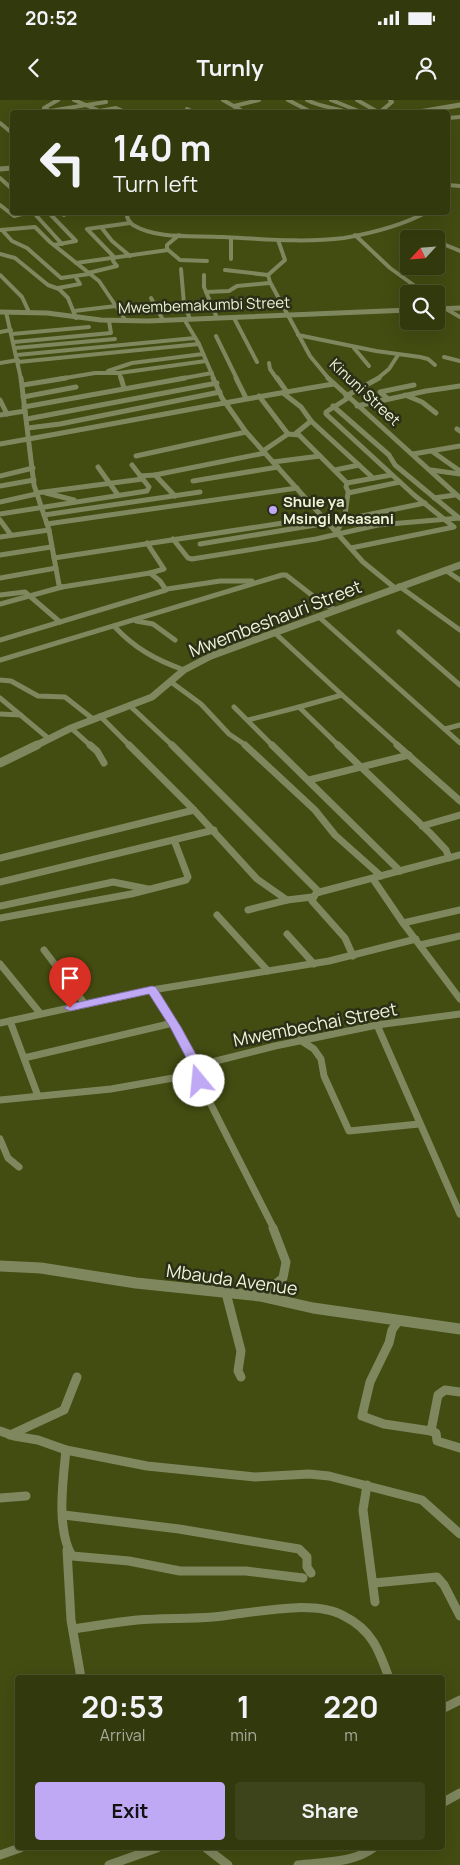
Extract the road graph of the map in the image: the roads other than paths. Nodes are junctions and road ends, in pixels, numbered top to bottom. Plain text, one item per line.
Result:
1 (58, 100) edge
2 (74, 100) edge
3 (102, 100) edge
4 (223, 100) edge
5 (259, 100) edge
6 (288, 100) edge
7 (307, 100) edge
8 (331, 100) edge
9 (357, 100) edge
10 (390, 100) edge
11 (106, 102) junction
12 (86, 105) junction
13 (460, 105) edge
14 (234, 106) junction
15 (116, 108) junction
16 (48, 110) edge
17 (61, 110) edge
18 (96, 110) edge
19 (108, 110) edge
20 (121, 110) edge
21 (241, 110) edge
22 (307, 110) edge
23 (342, 110) edge
24 (356, 110) edge
25 (375, 110) edge
26 (382, 110) edge
27 (439, 110) edge
28 (0, 123) edge
29 (10, 131) edge
30 (0, 178) edge
31 (10, 187) edge
32 (0, 205) edge
33 (10, 213) edge
34 (35, 215) edge
35 (51, 215) dead end
36 (127, 215) edge
37 (421, 215) edge
38 (130, 223) junction
39 (100, 227) junction
40 (1, 230) edge
41 (179, 235) junction
42 (355, 235) junction
43 (231, 238) junction
44 (278, 240) junction
45 (62, 244) junction
46 (445, 244) edge
47 (54, 245) junction
48 (168, 250) junction
49 (460, 251) edge
50 (0, 254) edge
51 (130, 256) junction
52 (114, 257) junction
53 (231, 259) dead end
54 (206, 261) dead end
55 (76, 263) junction
56 (181, 269) dead end
57 (226, 270) dead end
58 (88, 273) junction
59 (0, 275) edge
60 (204, 275) dead end
61 (268, 275) junction
62 (75, 276) junction
63 (269, 283) junction
64 (10, 285) junction
65 (414, 285) edge
66 (0, 286) edge
67 (58, 288) junction
68 (206, 292) junction
69 (151, 298) dead end
70 (116, 306) junction
71 (445, 308) edge
72 (460, 308) edge
73 (448, 309) junction
74 (400, 310) edge
75 (74, 311) junction
76 (3, 312) edge
77 (29, 312) junction
78 (290, 316) junction
79 (76, 318) junction
80 (217, 318) junction
81 (234, 318) junction
82 (460, 318) edge
83 (187, 319) junction
84 (164, 320) junction
85 (109, 321) junction
86 (126, 321) junction
87 (88, 327) dead end
88 (0, 332) edge
89 (11, 332) junction
90 (298, 335) junction
91 (216, 336) dead end
92 (195, 338) junction
93 (115, 339) dead end
94 (14, 342) junction
95 (199, 344) junction
96 (16, 348) junction
97 (354, 348) junction
98 (203, 354) junction
99 (398, 355) junction
100 (444, 356) dead end
101 (18, 359) junction
102 (206, 361) junction
103 (460, 361) edge
104 (257, 362) dead end
105 (269, 362) dead end
106 (0, 363) edge
107 (436, 365) dead end
108 (369, 366) dead end
109 (106, 372) junction
110 (212, 373) junction
111 (120, 374) junction
112 (409, 381) dead end
113 (217, 383) junction
114 (334, 384) junction
115 (22, 385) junction
116 (414, 385) junction
117 (76, 386) dead end
118 (124, 388) junction
119 (459, 388) edge
120 (220, 392) junction
121 (285, 392) junction
122 (423, 392) junction
123 (405, 395) junction
124 (259, 396) junction
125 (23, 397) junction
126 (347, 397) junction
127 (246, 398) junction
128 (388, 399) junction
129 (0, 400) edge
130 (224, 402) junction
131 (333, 406) junction
132 (357, 406) junction
133 (25, 409) junction
134 (436, 413) dead end
135 (7, 414) junction
136 (0, 415) edge
137 (27, 419) junction
138 (311, 421) junction
139 (28, 428) junction
140 (246, 432) junction
141 (288, 434) junction
142 (295, 434) junction
143 (29, 439) junction
144 (0, 444) edge
145 (460, 446) edge
146 (264, 452) junction
147 (432, 452) junction
148 (414, 454) junction
149 (136, 456) dead end
150 (320, 456) junction
151 (132, 464) dead end
152 (276, 464) junction
153 (359, 465) junction
154 (98, 467) dead end
155 (33, 468) junction
156 (335, 470) junction
157 (429, 470) junction
158 (460, 472) edge
159 (391, 475) junction
160 (0, 476) edge
161 (155, 476) junction
162 (142, 477) junction
163 (373, 478) junction
164 (34, 480) junction
165 (193, 481) dead end
166 (400, 482) junction
167 (109, 483) junction
168 (347, 483) junction
169 (0, 486) edge
170 (298, 488) junction
171 (43, 492) junction
172 (200, 492) dead end
173 (349, 492) junction
174 (36, 494) junction
175 (118, 496) junction
176 (175, 496) junction
177 (458, 496) edge
178 (434, 498) junction
179 (77, 501) junction
180 (0, 502) edge
181 (425, 503) junction
182 (106, 506) junction
183 (41, 507) junction
184 (0, 514) edge
185 (44, 515) junction
186 (85, 518) junction
187 (460, 518) edge
188 (0, 520) edge
189 (342, 520) junction
190 (447, 520) junction
191 (328, 523) junction
192 (305, 526) junction
193 (48, 527) junction
194 (338, 534) junction
195 (11, 535) junction
196 (193, 536) junction
197 (0, 537) edge
198 (173, 539) junction
199 (146, 543) junction
200 (200, 544) junction
201 (51, 547) junction
202 (351, 548) junction
203 (0, 554) edge
204 (209, 556) junction
205 (54, 558) junction
206 (460, 565) edge
207 (56, 568) junction
208 (445, 570) junction
209 (150, 573) junction
210 (0, 577) edge
211 (460, 580) edge
212 (257, 582) junction
213 (62, 587) junction
214 (397, 587) junction
215 (167, 589) junction
216 (0, 595) edge
217 (31, 596) junction
218 (0, 604) edge
219 (336, 610) junction
220 (319, 617) junction
221 (132, 620) junction
222 (60, 622) junction
223 (114, 626) junction
224 (460, 630) edge
225 (399, 632) dead end
226 (276, 634) junction
227 (1, 639) edge
228 (175, 640) dead end
229 (0, 660) edge
230 (184, 670) junction
231 (0, 680) edge
232 (171, 682) junction
233 (460, 684) edge
234 (342, 695) junction
235 (0, 698) edge
236 (129, 705) junction
237 (234, 707) dead end
238 (299, 707) junction
239 (0, 714) edge
240 (21, 715) junction
241 (97, 717) junction
242 (248, 720) junction
243 (460, 725) edge
244 (70, 728) junction
245 (445, 729) junction
246 (48, 738) junction
247 (460, 743) edge
248 (409, 755) junction
249 (0, 763) edge
250 (104, 763) dead end
251 (361, 767) junction
252 (309, 780) junction
253 (460, 801) edge
254 (194, 810) junction
255 (460, 815) edge
256 (422, 826) junction
257 (214, 830) junction
258 (174, 840) junction
259 (460, 855) edge
260 (0, 858) edge
261 (449, 858) junction
262 (400, 870) junction
263 (381, 876) junction
264 (373, 879) junction
265 (0, 882) edge
266 (149, 890) junction
267 (319, 892) junction
268 (312, 897) junction
269 (287, 900) junction
270 (0, 906) edge
271 (248, 910) dead end
272 (460, 910) edge
273 (218, 915) dead end
274 (0, 918) edge
275 (403, 923) junction
276 (287, 934) dead end
277 (460, 936) edge
278 (418, 942) junction
279 (44, 950) dead end
280 (353, 956) junction
281 (0, 964) edge
282 (314, 964) junction
283 (268, 971) junction
284 (152, 990) junction
285 (460, 999) edge
286 (85, 1004) junction
287 (40, 1014) junction
288 (460, 1014) edge
289 (10, 1021) junction
290 (0, 1023) edge
291 (173, 1023) junction
292 (377, 1025) junction
293 (300, 1040) junction
294 (24, 1058) junction
295 (197, 1072) junction
296 (38, 1096) junction
297 (0, 1100) edge
298 (419, 1124) junction
299 (0, 1139) edge
300 (19, 1167) dead end
301 (460, 1214) edge
302 (0, 1266) edge
303 (226, 1292) junction
304 (260, 1296) junction
305 (399, 1320) junction
306 (460, 1328) edge
307 (78, 1377) dead end
308 (241, 1377) dead end
309 (460, 1392) edge
310 (431, 1430) junction
311 (0, 1431) edge
312 (10, 1434) junction
313 (460, 1448) edge
314 (66, 1450) junction
315 (367, 1486) junction
316 (26, 1496) dead end
317 (0, 1498) edge
318 (64, 1516) junction
319 (460, 1534) edge
320 (66, 1549) junction
321 (374, 1584) junction
322 (375, 1602) dead end
323 (460, 1616) edge
324 (73, 1629) junction
325 (81, 1675) edge
326 (388, 1675) edge
327 (460, 1700) edge
328 (445, 1708) edge
329 (460, 1793) edge
330 (445, 1801) edge
331 (15, 1850) edge
332 (151, 1850) edge
333 (209, 1850) edge
334 (371, 1850) edge
335 (0, 1855) edge
336 (108, 1865) edge
337 (228, 1865) edge
338 (298, 1865) edge

1 - 16 street
2 - 12 street
3 - 11 street
4 - 14 street
5 - 14 street
6 - 22 street
7 - 23 street
8 - 24 street
9 - 25 street
10 - 26 street
11 - 12 street
11 - 15 street
12 - 17 street
12 - 18 street
13 - 27 street
14 - 21 street
15 - 19 street
15 - 20 street
28 - 29 street
30 - 31 street
32 - 33 street
34 - 45 street
35 - 45 street
36 - 38 street
37 - 42 street
38 - 39 street
38 - 41 street
39 - 51 street
39 - 52 street
40 - 47 street
40 - 62 street
41 - 43 street
41 - 48 street
42 - 44 street
42 - 65 street
43 - 44 street
43 - 53 street
44 - 61 street
45 - 47 street
46 - 49 street
47 - 55 street
48 - 51 street
48 - 54 street
50 - 67 street
51 - 52 street
52 - 55 street
52 - 58 street
55 - 58 street
56 - 83 street
57 - 61 street
58 - 62 street
58 - 70 street
59 - 64 street
60 - 68 street
61 - 63 street, Kinuni Street
62 - 67 street
63 - 68 street
63 - 78 street, Kinuni Street
64 - 66 street
64 - 77 street
67 - 75 street
68 - 80 street
69 - 84 street
70 - 75 street
70 - 86 street
71 - 73 street
72 - 73 street
73 - 82 street
74 - 78 street, Mwembemakumbi Street
75 - 79 street
76 - 77 street, Mwembemakumbi Street
76 - 89 street
77 - 79 street, Mwembemakumbi Street
78 - 81 street, Mwembemakumbi Street
78 - 90 street, Kinuni Street
79 - 85 street, Mwembemakumbi Street
80 - 81 street, Mwembemakumbi Street
80 - 83 street, Mwembemakumbi Street
81 - 104 street
83 - 84 street, Mwembemakumbi Street
83 - 92 street
84 - 86 street, Mwembemakumbi Street
85 - 86 street, Mwembemakumbi Street
85 - 94 street
87 - 89 street
88 - 89 street
89 - 94 street
90 - 97 street
90 - 114 street, Kinuni Street
91 - 127 street
92 - 95 street
92 - 101 street
93 - 96 street
94 - 96 street
95 - 98 street
95 - 101 street
96 - 101 street
97 - 99 street
97 - 108 street
98 - 102 street
98 - 109 street
99 - 107 street
99 - 126 street
100 - 103 street
101 - 106 street
101 - 115 street
102 - 110 street
102 - 111 street
105 - 121 street
109 - 111 street
109 - 115 street
110 - 113 street
110 - 118 street
111 - 118 street
112 - 116 street
113 - 120 street
113 - 137 street
114 - 121 street
114 - 126 street, Kinuni Street
115 - 125 street
116 - 122 street
116 - 128 street
117 - 125 street
118 - 133 street
119 - 122 street
120 - 130 street
120 - 139 street
121 - 124 street
121 - 138 street
122 - 123 street
123 - 128 street
123 - 134 street
124 - 127 street
124 - 141 street
125 - 133 street
126 - 131 street
126 - 132 street, Kinuni Street
127 - 130 street
128 - 132 street
129 - 135 street
130 - 140 street
130 - 143 street
131 - 159 street
131 - 178 street
132 - 148 street, Kinuni Street
133 - 135 street
133 - 137 street
135 - 136 street
137 - 139 street
138 - 142 street
138 - 153 street
139 - 143 street
140 - 146 street
140 - 149 street
141 - 142 street
141 - 146 street
142 - 150 street
143 - 144 street
143 - 155 street
145 - 147 street
146 - 152 street
146 - 161 street
147 - 148 street
147 - 158 street
148 - 157 street, Kinuni Street
150 - 152 street
150 - 156 street
151 - 162 street
152 - 165 street
152 - 170 street
153 - 156 street
153 - 163 street
154 - 167 street
155 - 160 street
155 - 164 street
156 - 168 street
157 - 158 street
157 - 177 street, Kinuni Street
159 - 163 street
159 - 166 street
161 - 162 street
161 - 176 street
162 - 167 street
162 - 175 street
163 - 168 street
164 - 169 street
164 - 174 street
166 - 173 street
166 - 181 street
167 - 171 street
167 - 175 street
168 - 173 street
170 - 186 street
170 - 191 street
171 - 174 street
171 - 179 street
172 - 176 street
173 - 189 street
174 - 180 street
174 - 183 street
175 - 179 street
176 - 182 street
177 - 178 street
178 - 187 street
179 - 183 street
181 - 189 street
181 - 190 street
182 - 185 street
182 - 186 street
183 - 184 street
183 - 185 street
185 - 193 street
186 - 193 street
187 - 190 street
188 - 195 street
189 - 194 street
190 - 194 street
190 - 202 street
191 - 192 street
191 - 194 street
192 - 196 street
192 - 200 street
193 - 195 street
193 - 201 street
194 - 202 street
194 - 204 street
195 - 197 street
196 - 198 street
196 - 200 street
198 - 199 street
198 - 204 street
199 - 205 street
199 - 209 street
200 - 204 street
201 - 203 street
201 - 205 street
202 - 214 street
205 - 207 street
206 - 208 street, Mwembeshauri Street
207 - 210 street
207 - 213 street
208 - 211 street
208 - 214 street, Mwembeshauri Street
209 - 213 street
209 - 215 street
212 - 215 street
212 - 219 street
212 - 221 street
213 - 217 street
214 - 219 street, Mwembeshauri Street
214 - 224 street
215 - 222 street
216 - 217 street
217 - 218 street
217 - 222 street
219 - 220 street, Mwembeshauri Street
220 - 226 street, Mwembeshauri Street
220 - 245 street
221 - 223 street
221 - 228 street
222 - 227 street
223 - 229 street
223 - 230 street
225 - 233 street
226 - 230 street, Mwembeshauri Street
226 - 234 street
230 - 232 street, Mwembeshauri Street
231 - 241 street
232 - 236 street, Mwembeshauri Street
232 - 263 street
234 - 238 street
234 - 248 street
235 - 240 street
236 - 241 street, Mwembeshauri Street
236 - 267 street
237 - 242 street
238 - 242 street
238 - 251 street
239 - 240 street
240 - 246 street
241 - 244 street, Mwembeshauri Street
241 - 254 street
242 - 252 street
243 - 245 street
244 - 246 street, Mwembeshauri Street
244 - 250 street
245 - 247 street
246 - 249 street, Mwembeshauri Street
248 - 251 street
248 - 253 street
251 - 252 street
251 - 256 street
252 - 262 street
254 - 257 street
254 - 260 street
255 - 256 street
256 - 261 street
257 - 258 street
257 - 269 street
258 - 265 street
258 - 266 street
259 - 261 street
261 - 262 street
262 - 263 street
263 - 264 street
264 - 267 street
264 - 275 street
266 - 270 street
266 - 274 street
267 - 268 street
268 - 269 street
268 - 280 street
269 - 271 street
272 - 275 street
273 - 283 street
275 - 278 street
276 - 282 street
277 - 278 street
278 - 280 street
278 - 285 street
279 - 286 street
280 - 282 street
281 - 287 street
282 - 283 street
283 - 284 street
284 - 286 street
284 - 291 street
286 - 287 street
287 - 289 street
288 - 292 street, Mwembechai Street
289 - 290 street
289 - 294 street
291 - 294 street
291 - 295 street
292 - 293 street, Mwembechai Street
292 - 298 street
293 - 295 street, Mwembechai Street
293 - 298 street
294 - 296 street
295 - 296 street, Mwembechai Street
295 - 304 street
296 - 297 street, Mwembechai Street
298 - 301 street
299 - 300 street
302 - 303 street, Mbauda Avenue
303 - 304 street, Mbauda Avenue
303 - 308 street
304 - 305 street, Mbauda Avenue
305 - 306 street, Mbauda Avenue
305 - 310 street
307 - 312 street
309 - 310 street
310 - 313 street
311 - 312 street
312 - 314 street
314 - 315 street
314 - 318 street
315 - 319 street
315 - 321 street
316 - 317 street
318 - 320 street
318 - 320 street
320 - 324 street
321 - 322 street
321 - 323 street
324 - 325 street
324 - 326 street
327 - 328 street
329 - 330 street
331 - 335 street
332 - 336 street
333 - 337 street
334 - 338 street

